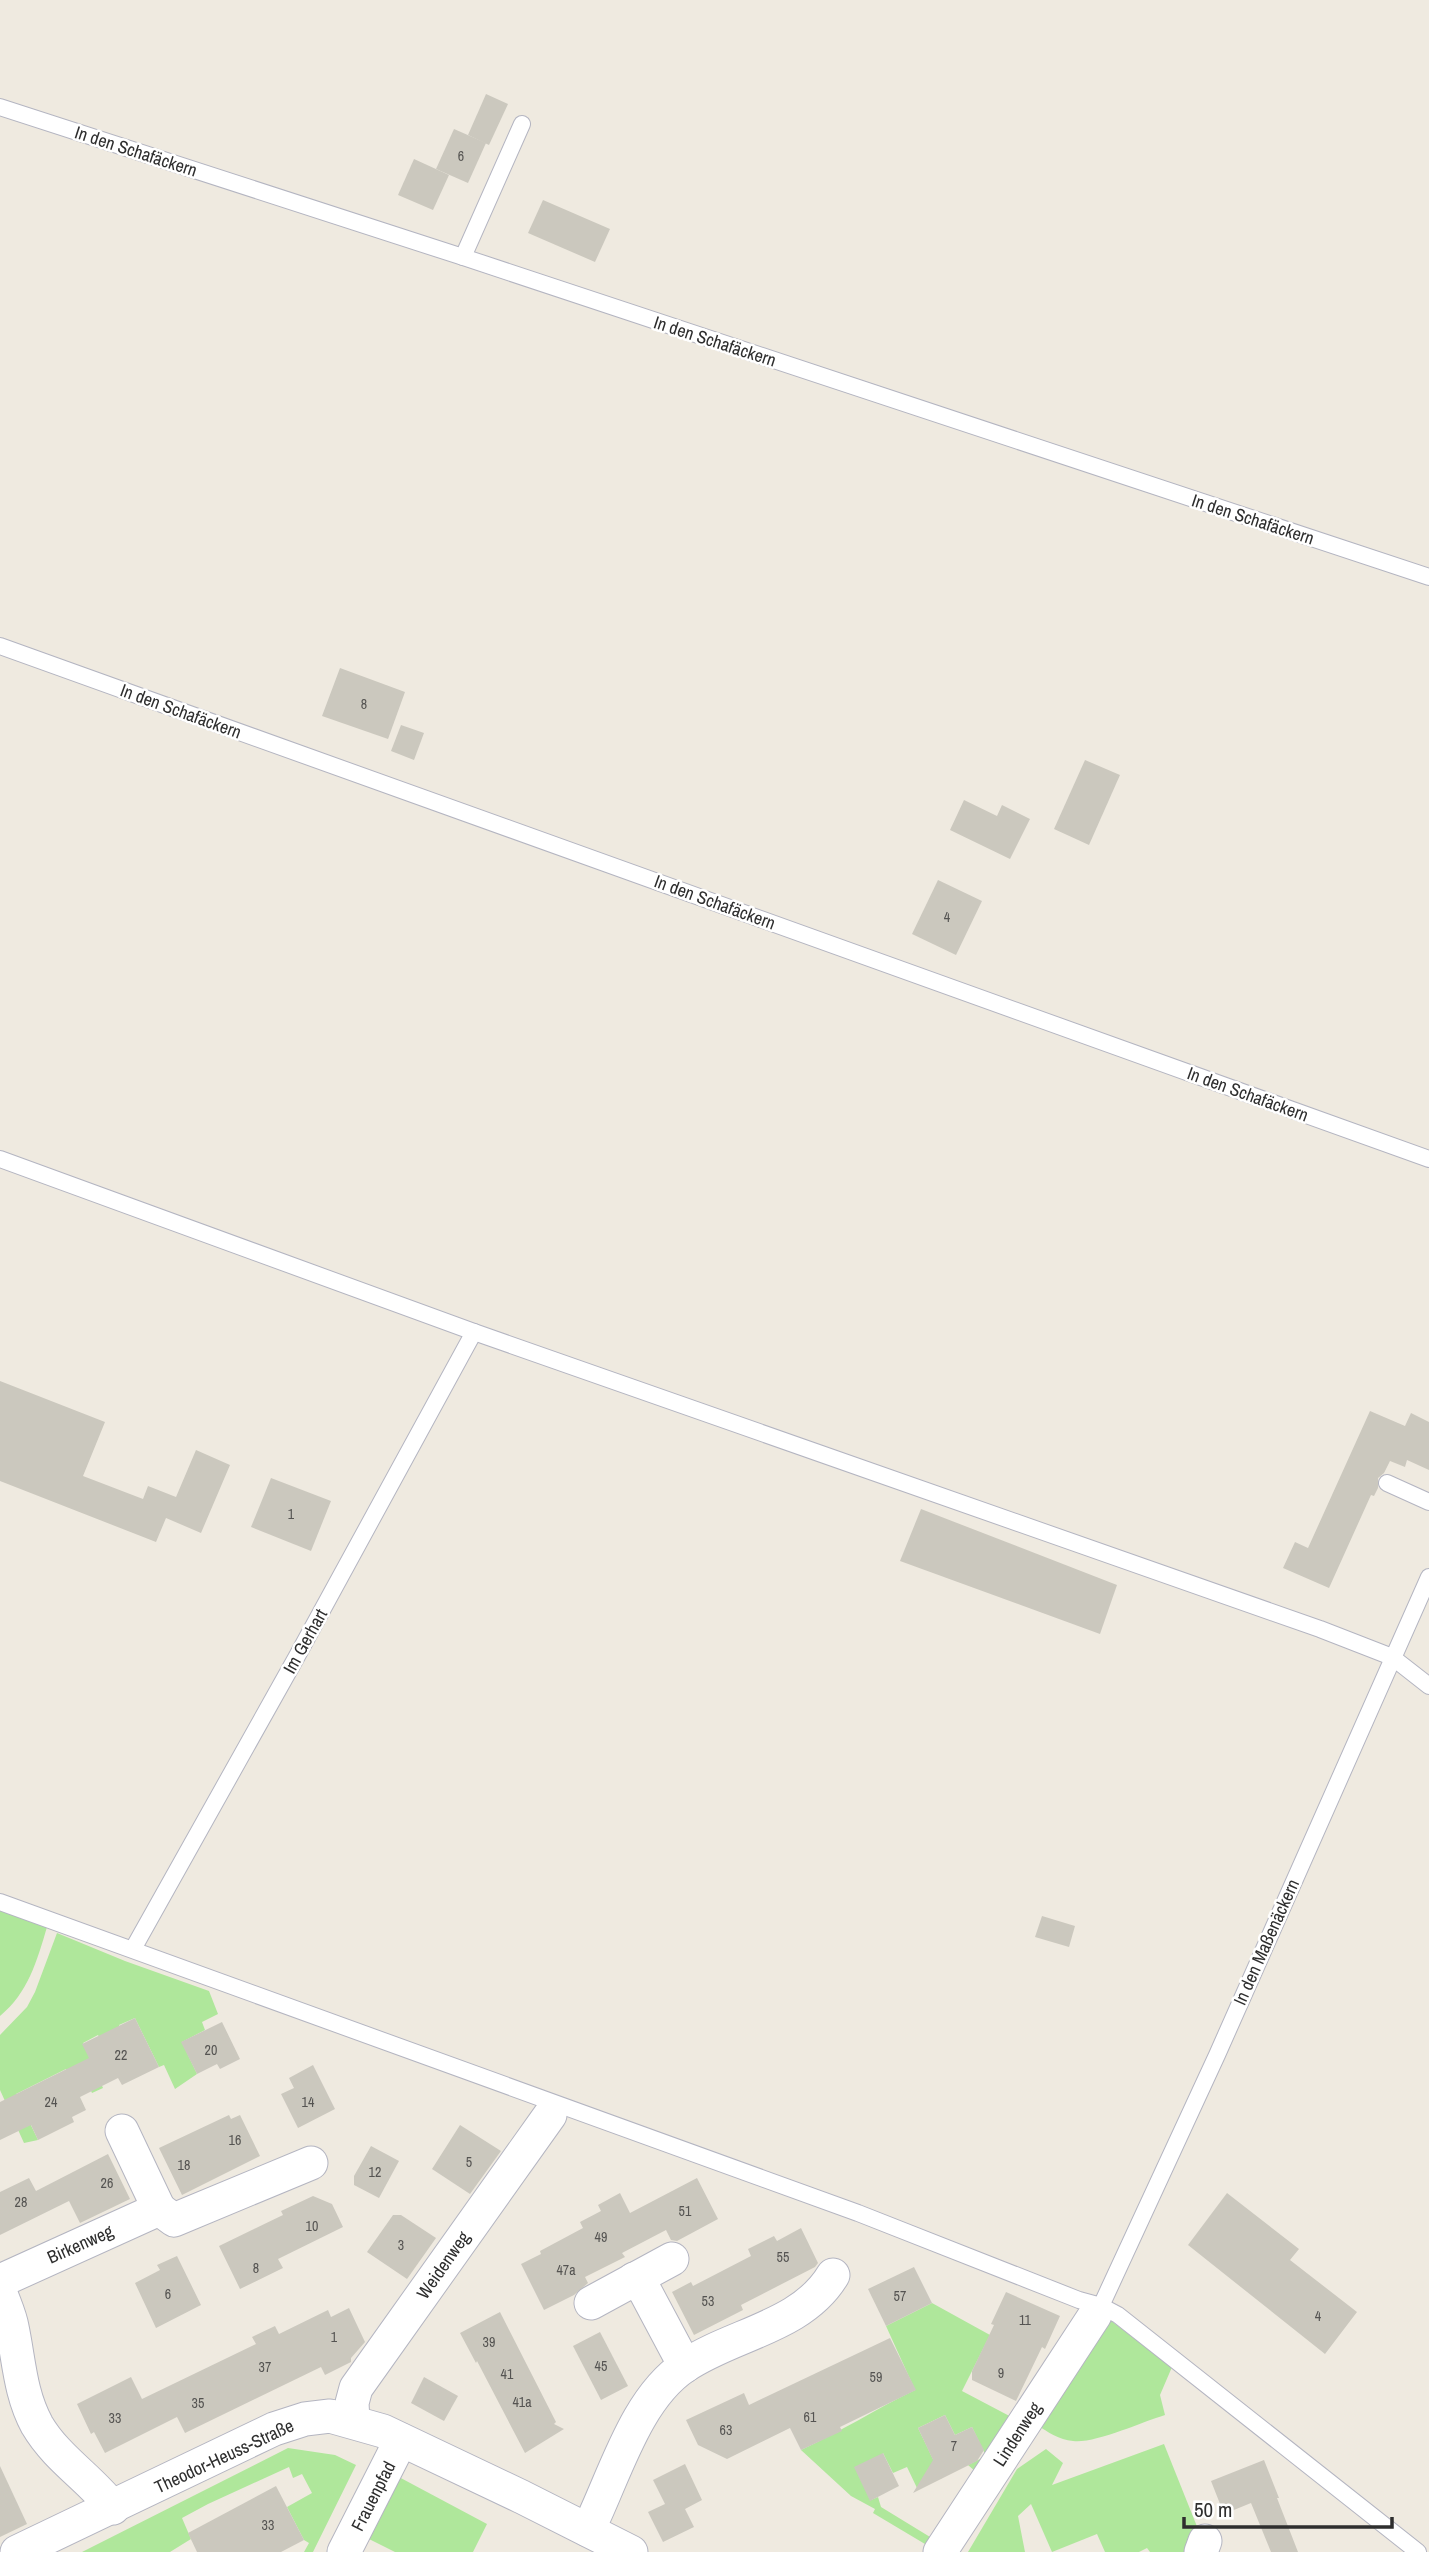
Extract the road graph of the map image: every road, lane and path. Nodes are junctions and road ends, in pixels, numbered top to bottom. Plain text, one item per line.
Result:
1 (0, 107) edge
2 (522, 124) dead end
3 (463, 257) junction
4 (1429, 577) edge
5 (0, 646) edge
6 (0, 1159) edge
7 (1429, 1159) edge
8 (474, 1332) junction
9 (1387, 1483) dead end
10 (1429, 1502) edge
11 (1429, 1577) edge
12 (1392, 1657) junction
13 (1429, 1686) edge
14 (0, 1902) edge
15 (133, 1949) junction
16 (550, 2115) dead end
17 (122, 2131) dead end
18 (311, 2163) dead end
19 (159, 2209) junction
20 (672, 2259) dead end
21 (833, 2275) dead end
22 (634, 2280) junction
23 (0, 2281) edge
24 (0, 2291) edge
25 (591, 2303) dead end
26 (1098, 2311) junction
27 (685, 2366) junction
28 (353, 2421) junction
29 (401, 2440) junction
30 (113, 2508) junction
31 (588, 2530) junction
32 (17, 2552) edge
33 (345, 2552) edge
34 (631, 2552) edge
35 (940, 2552) edge
36 (1418, 2552) edge

1 - 3 lane, In den Schafäckern
2 - 3 lane
3 - 4 lane, In den Schafäckern
5 - 7 lane, In den Schafäckern
6 - 8 lane
8 - 12 lane
8 - 15 lane, Im Gerhart
9 - 10 lane
11 - 12 lane, In den Maßenäckern
12 - 13 lane
12 - 26 lane, In den Maßenäckern
14 - 15 lane
15 - 26 lane
16 - 28 street, Weidenweg
17 - 19 street
18 - 19 street
19 - 23 street, Birkenweg
20 - 22 street
21 - 27 street
22 - 25 street
22 - 27 street
24 - 30 street
26 - 35 street, Lindenweg
26 - 36 lane
27 - 31 street
28 - 29 street, Theodor-Heuss-Straße
28 - 30 street, Theodor-Heuss-Straße
29 - 31 street, Theodor-Heuss-Straße
29 - 33 street, Frauenpfad
30 - 32 street, Theodor-Heuss-Straße
31 - 34 street, Theodor-Heuss-Straße

